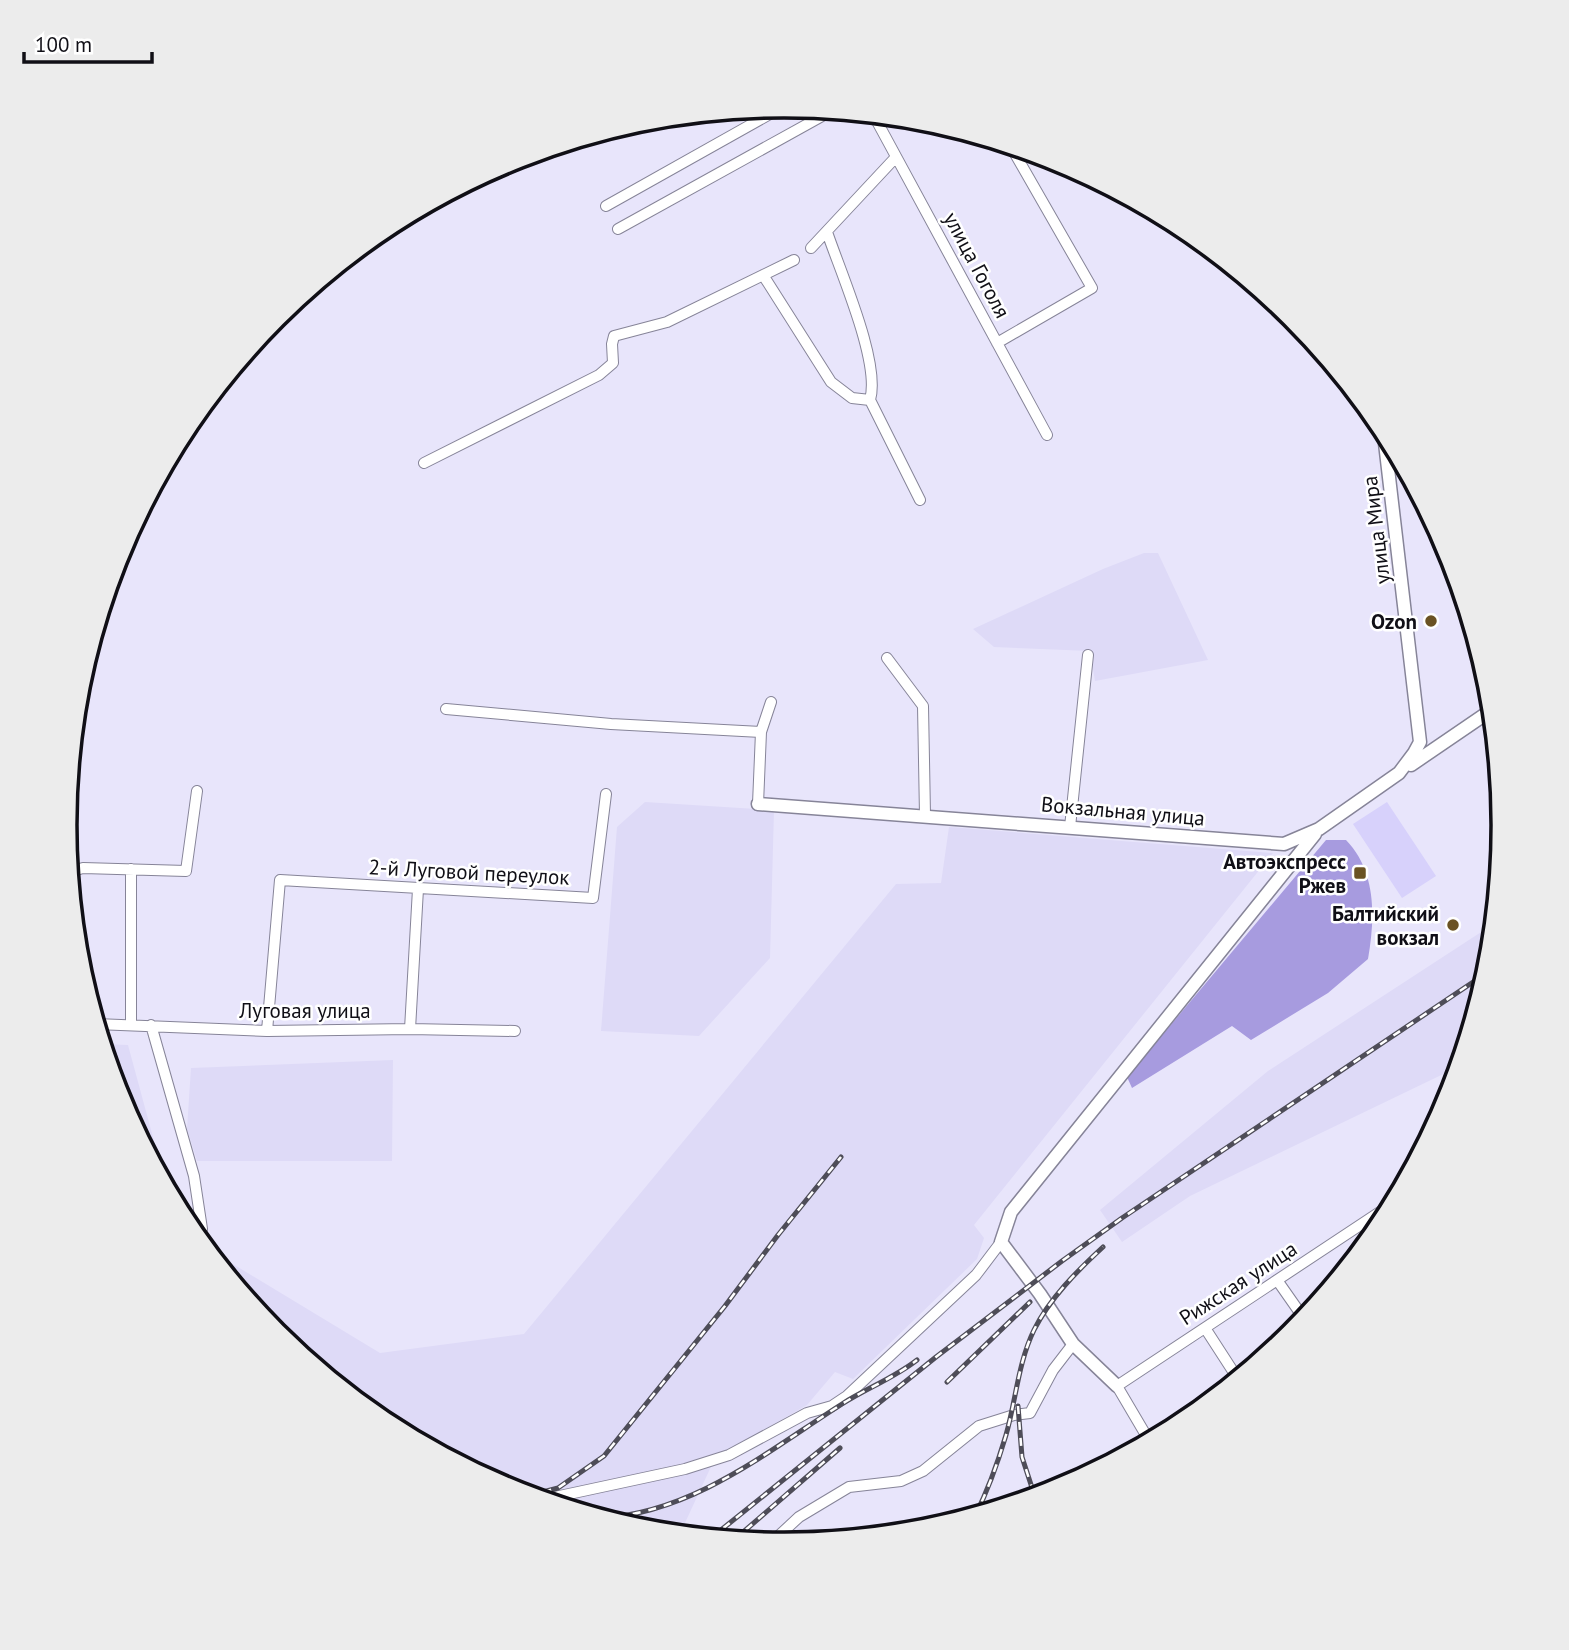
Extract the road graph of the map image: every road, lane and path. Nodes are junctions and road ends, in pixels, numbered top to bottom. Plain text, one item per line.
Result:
1 (762, 118) edge
2 (818, 119) edge
3 (878, 124) edge
4 (896, 157) junction
5 (1017, 157) edge
6 (606, 206) dead end
7 (618, 229) dead end
8 (827, 232) junction
9 (811, 248) dead end
10 (794, 260) dead end
11 (763, 275) junction
12 (997, 343) junction
13 (870, 400) junction
14 (1047, 435) dead end
15 (1386, 454) edge
16 (424, 463) dead end
17 (920, 500) dead end
18 (1088, 655) dead end
19 (887, 658) dead end
20 (771, 702) dead end
21 (446, 709) dead end
22 (1417, 714) junction
23 (1483, 716) edge
24 (761, 732) junction
25 (1443, 743) junction
26 (1399, 773) junction
27 (197, 791) dead end
28 (607, 794) dead end
29 (758, 804) joint
30 (925, 815) junction
31 (1070, 827) junction
32 (1319, 829) junction
33 (79, 869) edge
34 (131, 869) junction
35 (418, 888) junction
36 (106, 1024) edge
37 (131, 1025) junction
38 (151, 1025) junction
39 (410, 1029) junction
40 (267, 1031) junction
41 (515, 1031) dead end
42 (1368, 1225) edge
43 (202, 1226) edge
44 (1001, 1242) junction
45 (1277, 1280) junction
46 (1298, 1310) edge
47 (1205, 1328) junction
48 (1073, 1344) junction
49 (1233, 1371) edge
50 (1118, 1386) junction
51 (1145, 1434) edge
52 (560, 1496) edge
53 (783, 1532) edge

1 - 6 street
2 - 7 street
3 - 4 street, улица Гоголя
4 - 8 street
4 - 12 street, улица Гоголя
5 - 12 street
8 - 9 street
8 - 13 street
10 - 11 street
11 - 13 street
11 - 16 street
12 - 14 street, улица Гоголя
13 - 17 street
15 - 22 street, улица Мира
18 - 31 street
19 - 30 street
20 - 24 street
21 - 24 street
22 - 25 street
22 - 26 street, Вокзальная улица
23 - 25 street
24 - 29 street
25 - 26 street
26 - 32 street, Вокзальная улица
27 - 34 street
28 - 35 street, 2-й Луговой переулок
29 - 30 street, Вокзальная улица
30 - 31 street, Вокзальная улица
31 - 32 street, Вокзальная улица
32 - 44 street
33 - 34 street
34 - 37 street
35 - 39 street
35 - 40 street, 2-й Луговой переулок
36 - 37 street, Луговая улица
37 - 38 street, Луговая улица
38 - 40 street, Луговая улица
38 - 43 street
39 - 40 street, Луговая улица
39 - 41 street, Луговая улица
42 - 45 street, Рижская улица
44 - 48 street
44 - 52 street
45 - 46 street
45 - 47 street, Рижская улица
47 - 49 street
47 - 50 street, Рижская улица
48 - 50 street
48 - 53 street
50 - 51 street

